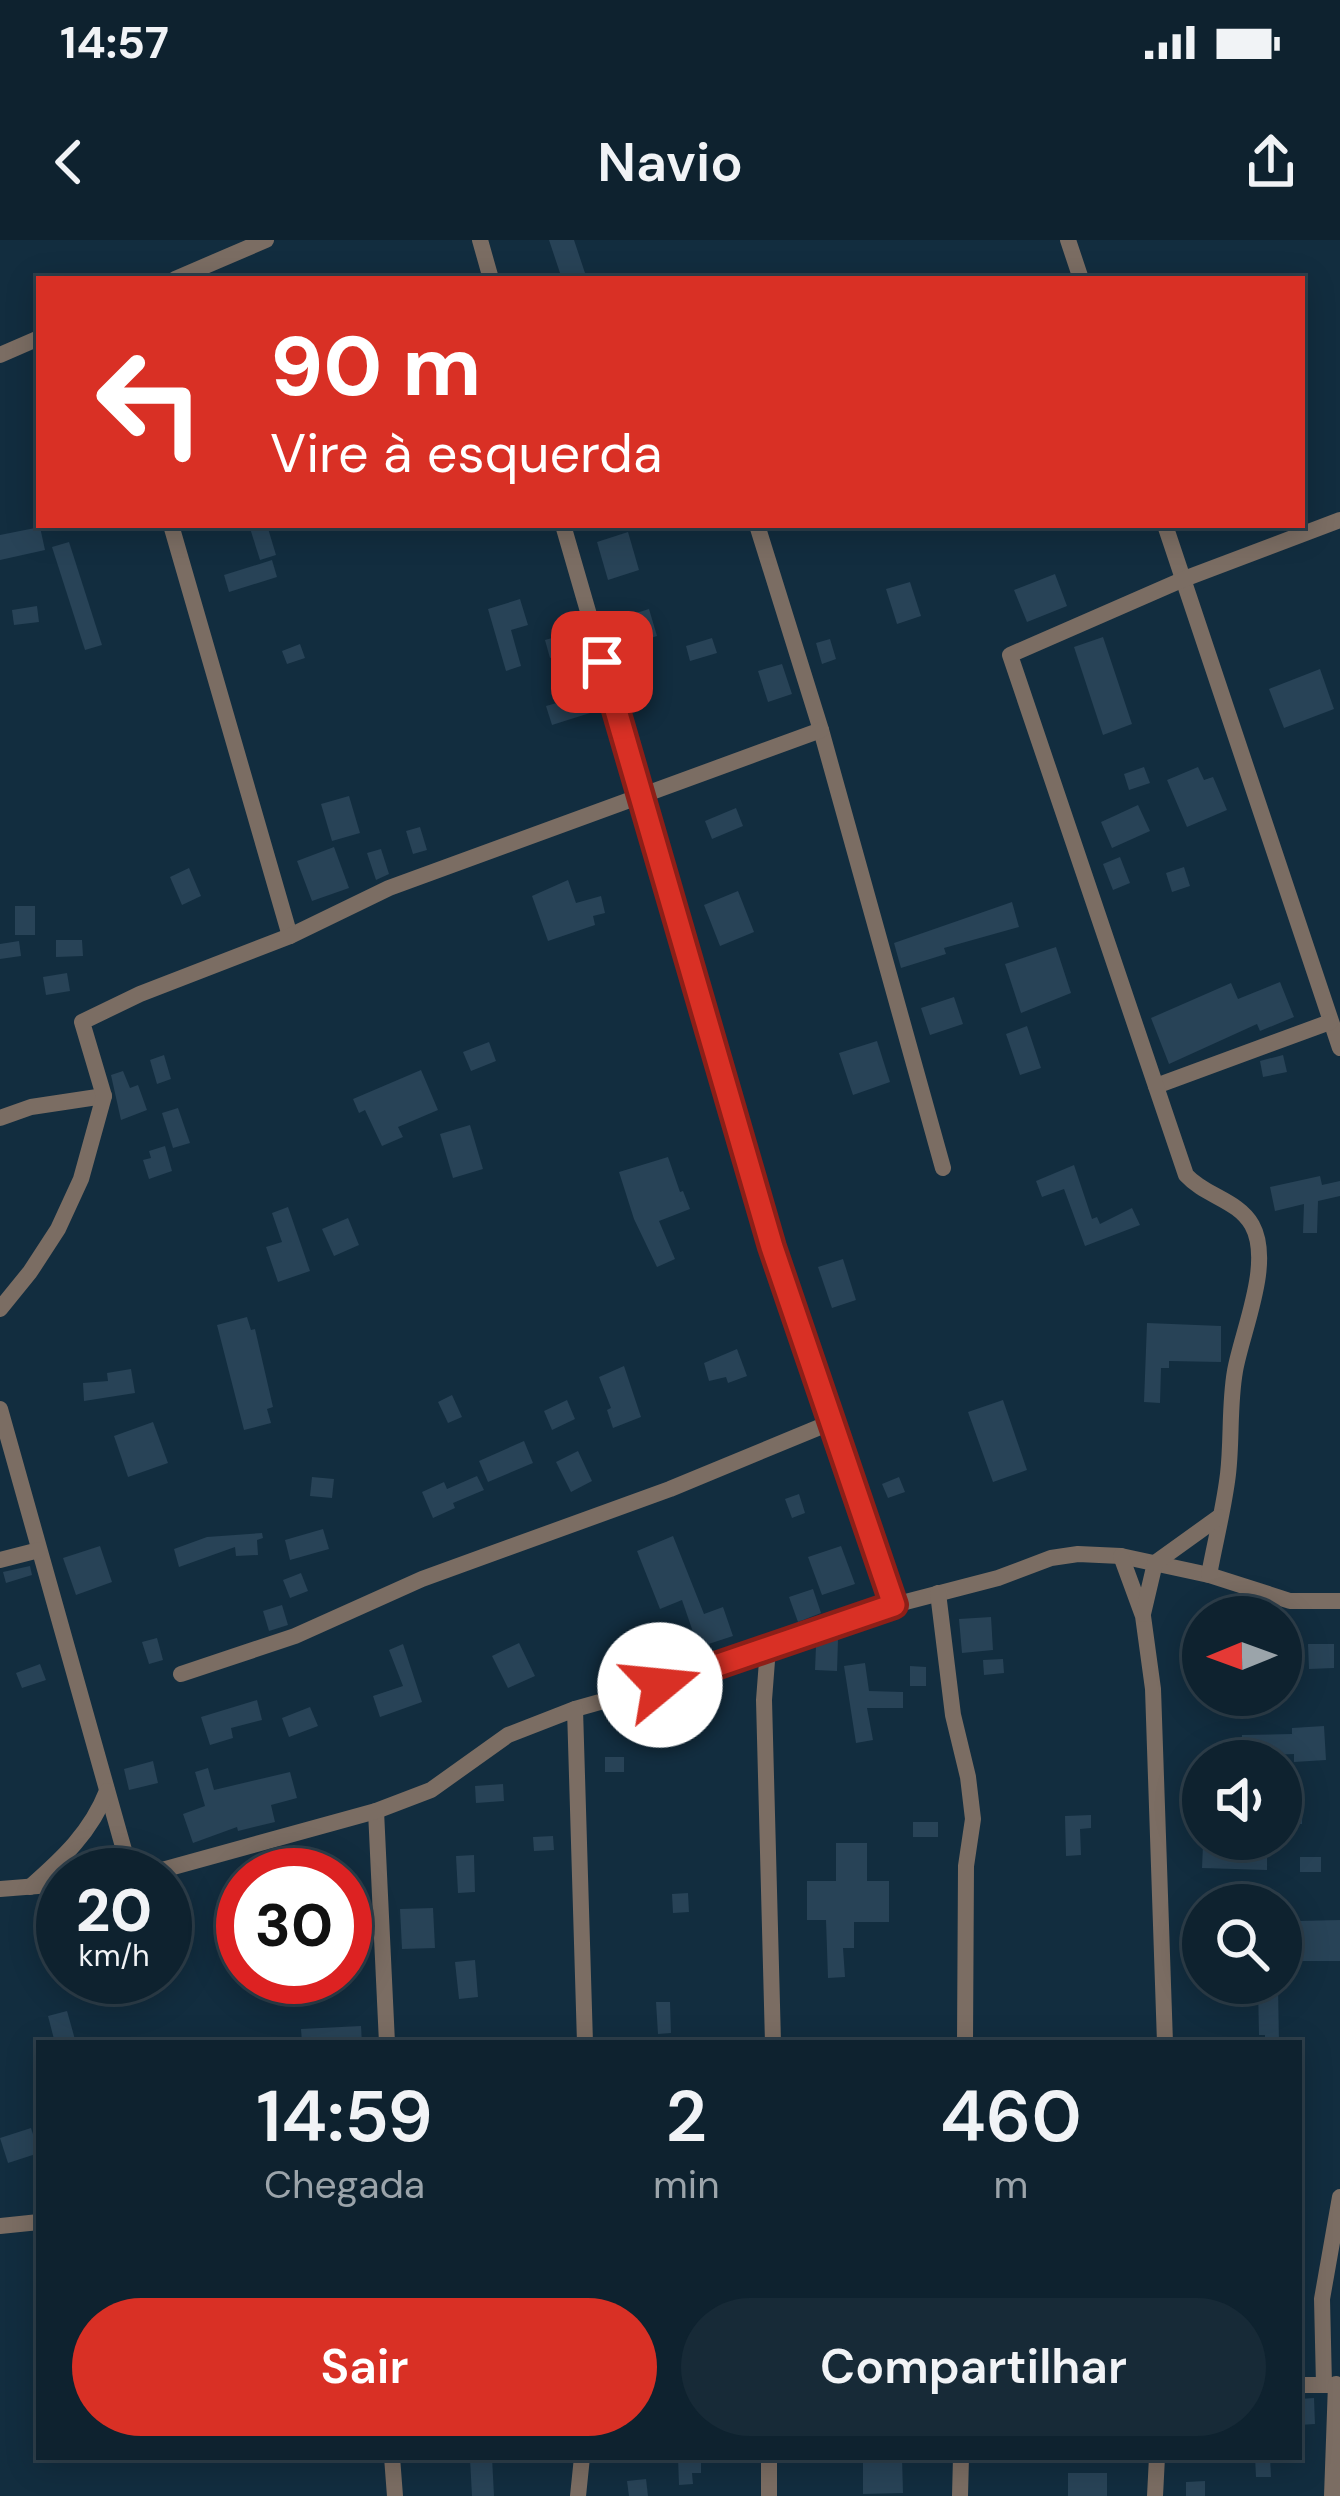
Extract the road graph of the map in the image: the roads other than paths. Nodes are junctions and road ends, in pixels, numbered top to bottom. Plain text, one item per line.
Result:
1 (266, 240) edge
2 (480, 240) edge
3 (1068, 240) edge
4 (182, 276) edge
5 (490, 276) edge
6 (1080, 276) edge
7 (36, 339) edge
8 (0, 355) edge
9 (1340, 520) edge
10 (172, 528) edge
11 (563, 528) edge
12 (758, 528) edge
13 (1166, 528) edge
14 (1184, 580) junction
15 (821, 730) junction
16 (641, 798) junction
17 (290, 935) junction
18 (1330, 1022) junction
19 (1340, 1048) edge
20 (1156, 1085) junction
21 (104, 1096) junction
22 (0, 1118) edge
23 (943, 1168) dead end
24 (0, 1309) edge
25 (0, 1408) edge
26 (832, 1422) junction
27 (1219, 1517) junction
28 (39, 1550) junction
29 (1121, 1556) junction
30 (0, 1560) edge
31 (1155, 1563) junction
32 (1209, 1575) junction
33 (938, 1593) junction
34 (1340, 1601) edge
35 (894, 1605) junction
36 (1143, 1616) junction
37 (768, 1648) junction
38 (181, 1674) dead end
39 (575, 1709) junction
40 (107, 1791) junction
41 (376, 1810) junction
42 (123, 1848) edge
43 (192, 1862) edge
44 (30, 1887) junction
45 (36, 1887) edge
46 (0, 1889) edge
47 (387, 2040) edge
48 (585, 2040) edge
49 (773, 2040) edge
50 (965, 2040) edge
51 (1165, 2040) edge
52 (1340, 2197) edge
53 (36, 2222) edge
54 (0, 2225) edge
55 (1302, 2385) edge
56 (1333, 2385) edge
57 (392, 2460) edge
58 (582, 2460) edge
59 (769, 2460) edge
60 (961, 2460) edge
61 (1157, 2460) edge
62 (395, 2496) edge
63 (578, 2496) edge
64 (769, 2496) edge
65 (960, 2496) edge
66 (1155, 2496) edge
67 (1332, 2496) edge

1 - 4 street
2 - 5 street
3 - 6 street
7 - 8 street
9 - 14 street
10 - 17 street
11 - 16 street
12 - 15 street
13 - 14 street
14 - 18 street
14 - 20 street
15 - 16 street
15 - 23 street
16 - 17 street
16 - 26 street
17 - 21 street
18 - 19 street
18 - 20 street
20 - 27 street
21 - 22 street
21 - 24 street
25 - 28 street
26 - 35 street
26 - 38 street
27 - 31 street
27 - 32 street
28 - 30 street
28 - 40 street
29 - 31 street
29 - 33 street
29 - 36 street
31 - 32 street
31 - 36 street
32 - 34 street
33 - 35 street
33 - 50 street
35 - 37 street
36 - 51 street
37 - 39 street
37 - 49 street
39 - 41 street
39 - 48 street
40 - 42 street
40 - 44 street
41 - 43 street
41 - 47 street
44 - 45 street
44 - 46 street
52 - 56 street
53 - 54 street
55 - 56 street
56 - 67 street
57 - 62 street
58 - 63 street
59 - 64 street
60 - 65 street
61 - 66 street

